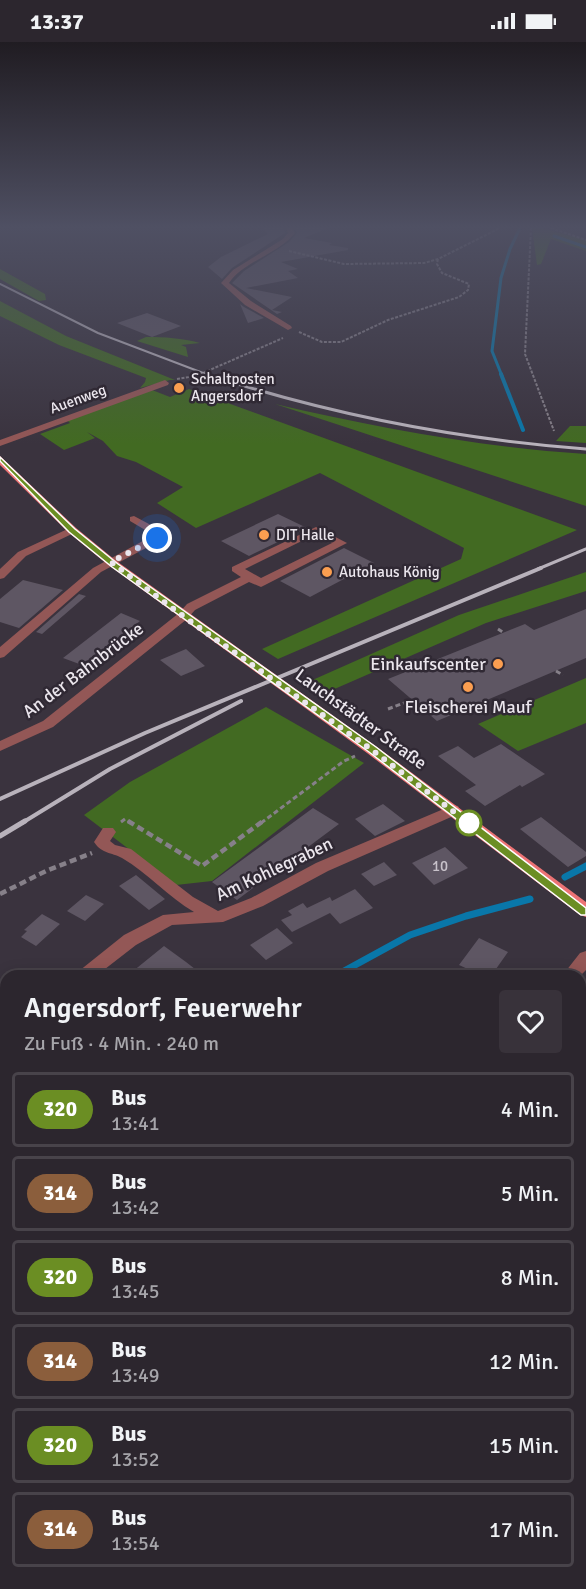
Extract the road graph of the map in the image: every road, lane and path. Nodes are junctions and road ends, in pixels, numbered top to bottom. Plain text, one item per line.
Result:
1 (245, 300) edge
2 (449, 300) edge
3 (528, 300) edge
4 (288, 328) junction
5 (210, 369) dead end
6 (165, 383) dead end
7 (554, 431) dead end
8 (0, 443) edge
9 (0, 459) edge
10 (134, 519) dead end
11 (72, 530) junction
12 (111, 562) junction
13 (0, 576) edge
14 (249, 577) junction
15 (183, 616) junction
16 (498, 628) dead end
17 (504, 633) dead end
18 (0, 654) edge
19 (556, 671) dead end
20 (562, 675) dead end
21 (412, 700) dead end
22 (388, 710) dead end
23 (0, 747) edge
24 (372, 750) junction
25 (453, 810) junction
26 (108, 832) joint
27 (110, 849) junction
28 (0, 894) edge
29 (586, 911) edge
30 (217, 918) junction
31 (586, 958) edge
32 (92, 970) edge
33 (575, 970) edge

1 - 4 street
2 - 4 path
3 - 7 path
4 - 5 path
6 - 8 street, Auenweg
9 - 11 main road, Lauchstädter Straße
10 - 12 street
11 - 12 main road, Lauchstädter Straße
11 - 13 street
12 - 15 main road, Lauchstädter Straße
12 - 18 street
14 - 14 street
14 - 15 street, An der Bahnbrücke
15 - 23 street, An der Bahnbrücke
15 - 24 main road, Lauchstädter Straße
16 - 17 path
19 - 20 path
21 - 22 path
24 - 25 main road, Lauchstädter Straße
24 - 26 path
25 - 29 main road, Lauchstädter Straße
25 - 30 street, Am Kohlegraben
26 - 27 street
27 - 28 path
27 - 30 street
30 - 32 street, Am Kohlegraben
31 - 33 street

